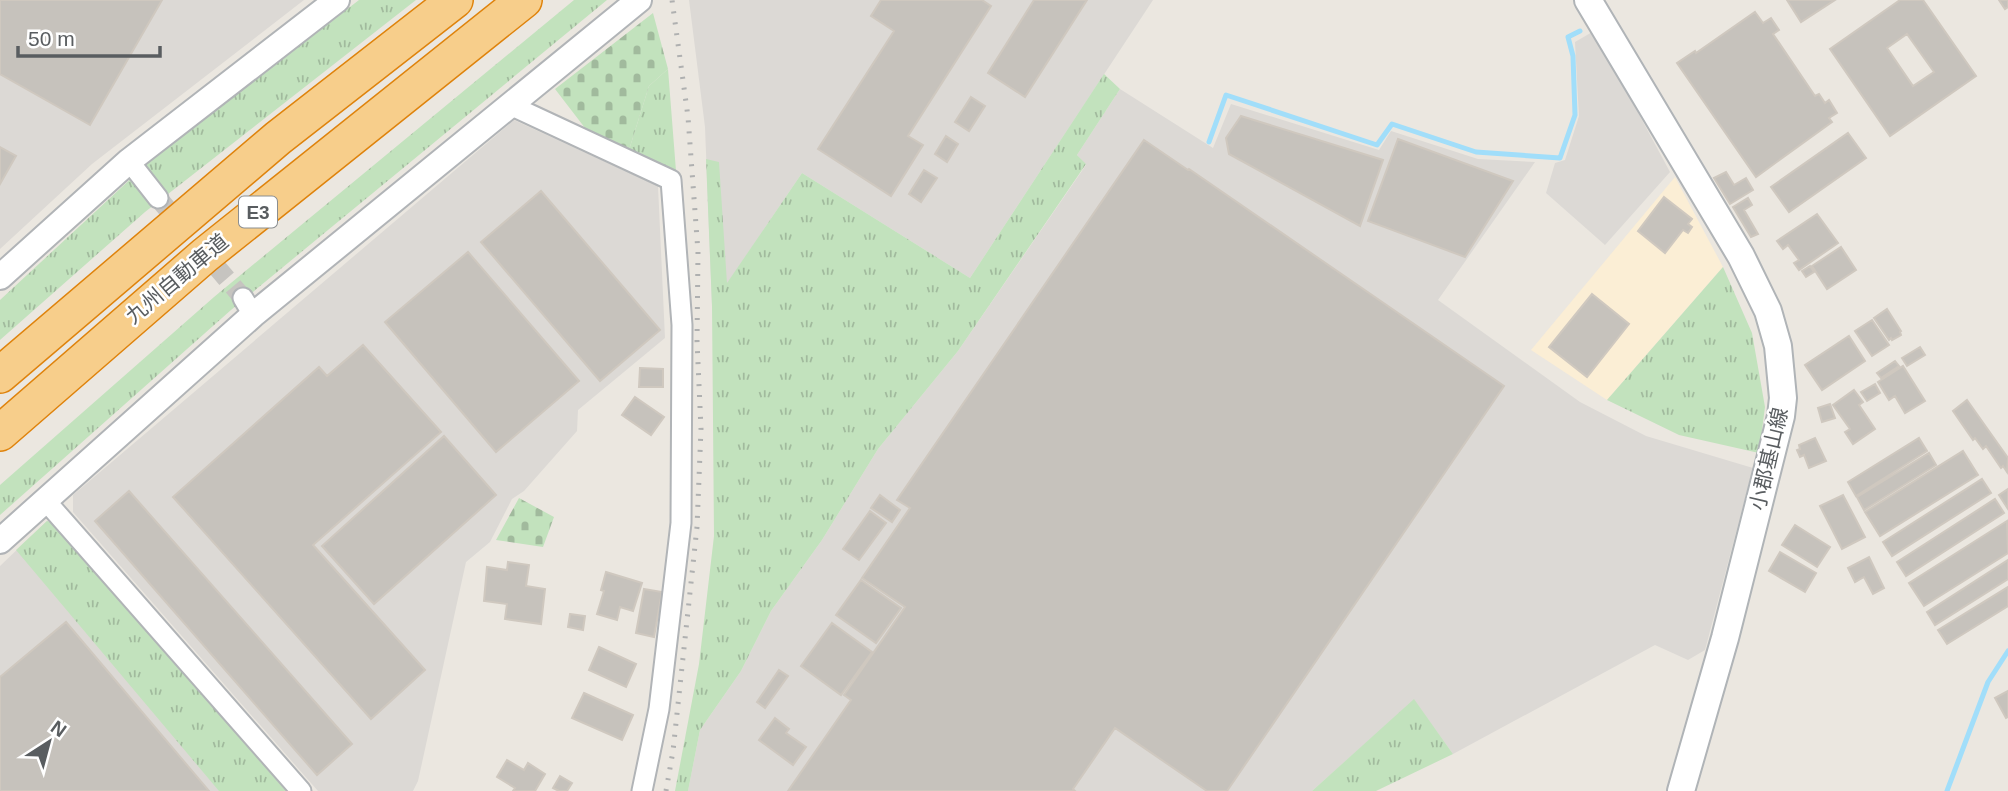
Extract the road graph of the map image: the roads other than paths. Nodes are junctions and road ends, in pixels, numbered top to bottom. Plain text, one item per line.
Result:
1 (337, 0) edge
2 (456, 0) edge
3 (524, 0) edge
4 (639, 0) edge
5 (1588, 0) edge
6 (510, 105) junction
7 (129, 161) junction
8 (158, 198) tunnel mouth
9 (0, 277) edge
10 (0, 376) edge
11 (0, 433) edge
12 (46, 500) junction
13 (0, 541) edge
14 (301, 791) edge
15 (642, 791) edge
16 (1681, 791) edge

1 - 7 street
2 - 10 highway, 九州自動車道 / E3
3 - 11 highway, 九州自動車道 / E3
4 - 6 street
5 - 16 main road, 小郡基山線
6 - 12 street
6 - 15 street
7 - 8 street
7 - 9 street
12 - 13 street
12 - 14 street

